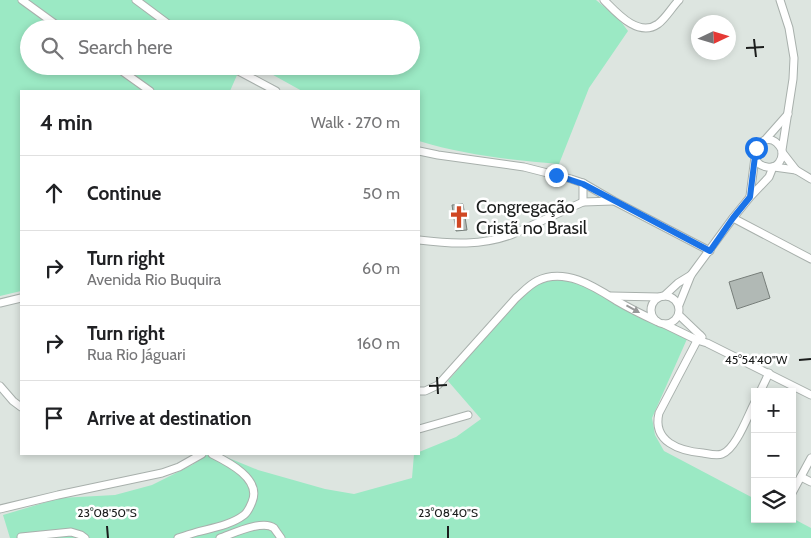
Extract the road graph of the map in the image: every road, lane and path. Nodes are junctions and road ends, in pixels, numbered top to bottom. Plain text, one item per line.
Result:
1 (22, 0) edge
2 (136, 0) edge
3 (604, 0) edge
4 (679, 0) edge
5 (780, 0) edge
6 (50, 20) edge
7 (163, 20) edge
8 (128, 75) edge
9 (245, 75) edge
10 (149, 90) edge
11 (274, 90) edge
12 (788, 114) junction
13 (766, 140) junction
14 (420, 151) edge
15 (782, 151) junction
16 (755, 156) junction
17 (773, 167) junction
18 (796, 170) junction
19 (811, 179) edge
20 (583, 184) junction
21 (750, 197) junction
22 (614, 201) junction
23 (583, 202) junction
24 (733, 218) junction
25 (420, 240) edge
26 (710, 251) junction
27 (811, 259) edge
28 (691, 275) junction
29 (611, 296) junction
30 (662, 296) junction
31 (20, 298) edge
32 (0, 303) edge
33 (679, 305) junction
34 (679, 315) junction
35 (656, 320) junction
36 (664, 324) junction
37 (698, 338) junction
38 (769, 373) junction
39 (0, 386) edge
40 (762, 388) edge
41 (420, 391) edge
42 (811, 395) edge
43 (20, 406) edge
44 (751, 410) edge
45 (468, 415) dead end
46 (420, 429) edge
47 (200, 455) edge
48 (214, 455) edge
49 (811, 458) edge
50 (801, 477) junction
51 (811, 482) edge
52 (796, 486) edge
53 (0, 509) edge
54 (231, 536) edge
55 (21, 537) edge
56 (85, 538) edge
57 (178, 538) edge
58 (220, 538) edge
59 (281, 538) edge

1 - 6 street
2 - 7 street
3 - 4 street
5 - 12 street
8 - 10 street
9 - 11 street
12 - 13 street
12 - 15 street
13 - 15 street
13 - 16 street
14 - 20 street
15 - 17 street
15 - 18 street
16 - 17 street
16 - 21 street
17 - 18 street
17 - 21 street
18 - 19 street
20 - 22 street
20 - 23 street
21 - 24 street
22 - 23 street
22 - 26 street
23 - 25 street
24 - 26 street
24 - 27 street
26 - 28 street
28 - 30 street
28 - 33 street
29 - 30 street
29 -> 35 street
29 - 41 street
30 - 33 street
30 - 35 street
31 - 32 street
33 - 34 street
34 - 36 street
34 - 37 street
35 - 36 street
36 - 37 street
37 - 38 street
37 - 44 street
38 - 40 street
38 - 42 street
39 - 43 street
45 - 46 street
47 - 53 street
48 - 57 street
49 - 50 street
50 - 51 street
50 - 52 street
54 - 58 street
54 - 59 street
55 - 56 street

